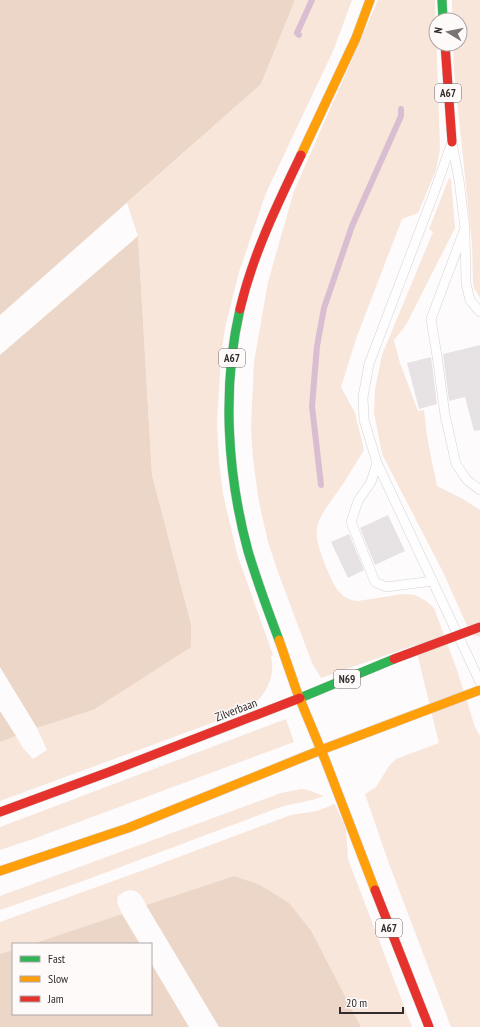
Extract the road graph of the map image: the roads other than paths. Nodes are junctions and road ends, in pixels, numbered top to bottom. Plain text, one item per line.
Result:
1 (370, 0) edge
2 (442, 0) edge
3 (443, 12) edge
4 (445, 52) edge
5 (452, 142) junction
6 (465, 228) junction
7 (480, 312) edge
8 (377, 463) junction
9 (480, 490) edge
10 (432, 581) junction
11 (480, 627) edge
12 (480, 682) edge
13 (480, 690) edge
14 (300, 698) junction
15 (321, 750) junction
16 (0, 812) edge
17 (0, 871) edge
18 (428, 1027) edge

1 - 14 main road, A67
2 - 3 main road
4 - 5 main road, A67
5 - 6 lane, A67
5 - 8 lane, A67
6 - 7 lane, A67
6 - 9 lane, A67
8 - 10 lane, A67
8 - 10 lane
10 - 12 lane, A67
11 - 14 main road, Zilverbaan / N69, bridge
13 - 15 main road
14 - 15 main road, A67
14 - 16 main road, Zilverbaan
15 - 17 main road
15 - 18 main road, A67

